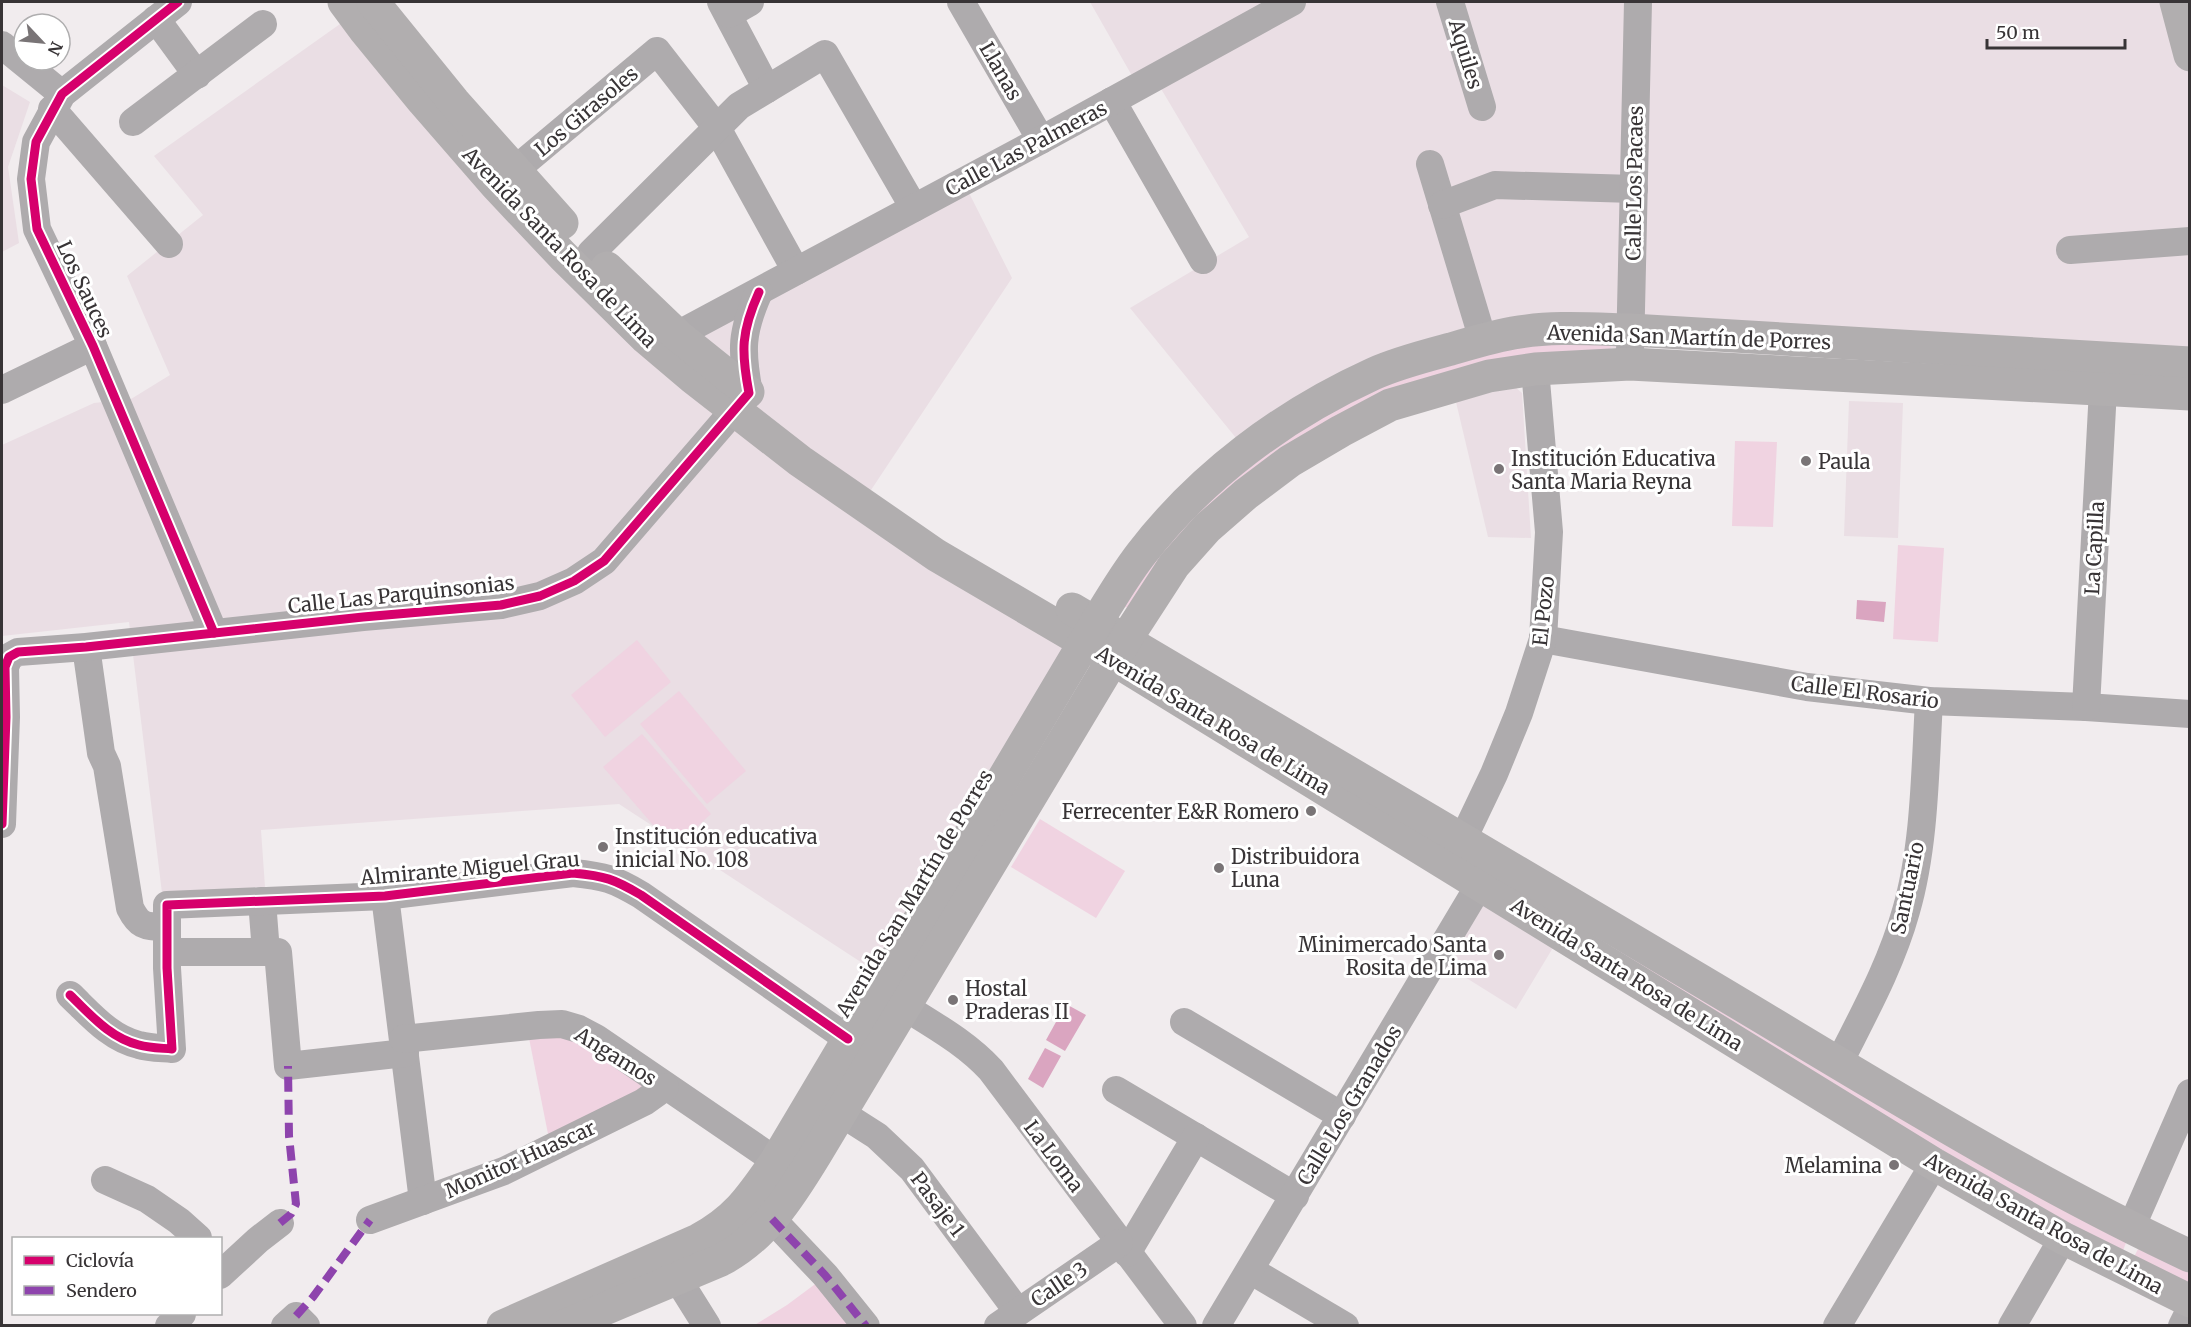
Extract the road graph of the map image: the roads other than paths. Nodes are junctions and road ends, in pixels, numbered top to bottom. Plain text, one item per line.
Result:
1 (344, 2) edge
2 (374, 2) edge
3 (961, 2) edge
4 (1292, 2) edge
5 (1450, 2) edge
6 (1638, 2) edge
7 (2176, 2) edge
8 (733, 6) edge
9 (167, 10) edge
10 (263, 24) dead end
11 (2, 45) edge
12 (2190, 55) edge
13 (197, 75) junction
14 (767, 89) junction
15 (1112, 101) junction
16 (57, 102) junction
17 (1482, 107) dead end
18 (133, 122) dead end
19 (717, 128) junction
20 (1041, 140) junction
21 (1430, 165) dead end
22 (515, 170) junction
23 (1634, 189) junction
24 (1442, 205) junction
25 (914, 208) junction
26 (2190, 241) edge
27 (169, 244) dead end
28 (2070, 250) dead end
29 (591, 253) junction
30 (1203, 260) dead end
31 (796, 271) junction
32 (759, 292) junction
33 (1631, 330) junction
34 (677, 335) junction
35 (1714, 335) junction
36 (1483, 340) junction
37 (1887, 345) junction
38 (93, 346) junction
39 (2190, 363) edge
40 (1630, 364) junction
41 (1713, 368) junction
42 (1535, 369) junction
43 (1374, 374) junction
44 (1884, 378) junction
45 (2103, 389) junction
46 (2, 390) edge
47 (2190, 394) edge
48 (742, 402) junction
49 (1390, 405) junction
50 (1286, 422) junction
51 (1304, 453) junction
52 (214, 633) junction
53 (1090, 633) junction
54 (1543, 639) junction
55 (86, 647) junction
56 (1119, 649) junction
57 (1929, 701) junction
58 (2086, 707) junction
59 (2190, 714) edge
60 (2, 824) edge
61 (1463, 839) junction
62 (1480, 884) junction
63 (385, 896) junction
64 (262, 901) junction
65 (167, 940) junction
66 (272, 952) junction
67 (70, 995) dead end
68 (905, 1007) junction
69 (1184, 1022) dead end
70 (848, 1039) junction
71 (404, 1046) junction
72 (1839, 1063) junction
73 (665, 1087) junction
74 (1116, 1089) dead end
75 (2190, 1093) edge
76 (841, 1113) junction
77 (1342, 1116) junction
78 (1196, 1137) junction
79 (1934, 1164) junction
80 (789, 1169) junction
81 (105, 1180) dead end
82 (1295, 1196) junction
83 (423, 1201) junction
84 (772, 1219) junction
85 (370, 1220) dead end
86 (280, 1223) dead end
87 (2131, 1228) junction
88 (196, 1237) edge
89 (2063, 1238) junction
90 (1123, 1248) junction
91 (2190, 1256) edge
92 (223, 1267) edge
93 (1250, 1269) junction
94 (677, 1278) junction
95 (2190, 1301) edge
96 (2190, 1310) edge
97 (181, 1315) edge
98 (1008, 1319) edge
99 (2019, 1322) edge
100 (170, 1326) edge
101 (503, 1326) edge
102 (564, 1326) edge
103 (706, 1326) edge
104 (866, 1326) edge
105 (1183, 1326) edge
106 (1216, 1326) edge
107 (1344, 1326) edge
108 (1837, 1326) edge
109 (2182, 1326) edge

1 - 48 main road, Avenida Santa Rosa de Lima
2 - 22 main road, Avenida Santa Rosa de Lima
3 - 20 street, Llanas
4 - 15 street, Calle Las Palmeras
5 - 17 street, Aquiles
6 - 23 street, Calle Los Pacaes
7 - 12 main road
8 - 14 street
9 - 13 street
9 - 16 street, Los Sauces
10 - 13 street
11 - 16 street
13 - 18 street
14 - 19 street
14 - 25 street
15 - 20 street, Calle Las Palmeras
15 - 30 street
16 - 27 street
16 - 38 street, Los Sauces
19 - 22 street, Los Girasoles
19 - 29 street
19 - 31 street
20 - 25 street, Calle Las Palmeras
21 - 24 street
22 - 29 main road, Avenida Santa Rosa de Lima
23 - 24 street
23 - 33 street, Calle Los Pacaes
24 - 36 street
25 - 31 street, Calle Las Palmeras
26 - 28 street
29 - 34 main road, Avenida Santa Rosa de Lima
31 - 32 street, Calle Las Palmeras
32 - 34 street, Calle Las Palmeras
32 - 48 street
33 - 35 main road, Avenida San Martín de Porres
33 - 36 main road, Avenida San Martín de Porres
33 - 40 street, Calle Los Pacaes
34 - 48 main road, Avenida Santa Rosa de Lima
35 - 37 main road, Avenida San Martín de Porres
35 - 41 main road
36 - 43 main road, Avenida San Martín de Porres
37 - 39 main road, Avenida San Martín de Porres
37 - 44 main road
38 - 46 street
38 - 52 street, Los Sauces
40 - 41 main road, Avenida San Martín de Porres
40 - 42 main road, Avenida San Martín de Porres
41 - 44 main road, Avenida San Martín de Porres
42 - 49 main road, Avenida San Martín de Porres
42 - 54 street, El Pozo
43 - 49 main road
43 - 50 main road, Avenida San Martín de Porres
44 - 45 main road, Avenida San Martín de Porres
45 - 47 main road, Avenida San Martín de Porres
45 - 58 street, La Capilla
48 - 52 street, Calle Las Parquinsonias
48 - 53 main road, Avenida Santa Rosa de Lima
49 - 51 main road, Avenida San Martín de Porres
50 - 51 main road
50 - 53 main road, Avenida San Martín de Porres
51 - 56 main road, Avenida San Martín de Porres
52 - 55 street, Calle Las Parquinsonias
53 - 56 main road, Avenida Santa Rosa de Lima
53 - 70 main road, Avenida San Martín de Porres
54 - 57 street, Calle El Rosario
54 - 61 street, El Pozo
55 - 60 street, Calle Las Parquinsonias
55 - 65 street
56 - 61 main road, Avenida Santa Rosa de Lima
56 - 62 main road, Avenida Santa Rosa de Lima
56 - 68 main road, Avenida San Martín de Porres
57 - 58 street, Calle El Rosario
57 - 72 street, Santuario
58 - 59 street, Calle El Rosario
61 - 72 main road, Avenida Santa Rosa de Lima
62 - 77 street, Calle Los Granados
62 - 79 main road, Avenida Santa Rosa de Lima
63 - 64 street, Almirante Miguel Grau
63 - 70 street, Almirante Miguel Grau
63 - 71 street
64 - 65 street, Almirante Miguel Grau
64 - 66 street
65 - 66 street
65 - 67 street
66 - 71 street, Angamos
68 - 76 main road, Avenida San Martín de Porres
68 - 90 street, La Loma
69 - 77 street
70 - 80 main road, Avenida San Martín de Porres
71 - 73 street, Angamos
71 - 83 street
72 - 87 main road, Avenida Santa Rosa de Lima
73 - 80 street, Angamos
73 - 83 street, Monitor Huascar
74 - 78 street
75 - 87 street
76 - 80 main road, Avenida San Martín de Porres
76 - 98 street, Pasaje 1
77 - 82 street, Calle Los Granados
78 - 82 street
78 - 90 street
79 - 89 main road, Avenida Santa Rosa de Lima
79 - 108 street
80 - 84 main road, Avenida San Martín de Porres
80 - 101 main road, Avenida San Martín de Porres
81 - 88 street
82 - 93 street, Calle Los Granados
83 - 85 street, Monitor Huascar
84 - 94 main road, Avenida San Martín de Porres
84 - 104 street
86 - 92 street
87 - 91 main road, Avenida Santa Rosa de Lima
89 - 95 main road, Avenida Santa Rosa de Lima
89 - 99 street
90 - 98 street, Calle 3
90 - 105 street, La Loma
93 - 106 street, Calle Los Granados
93 - 107 street
94 - 102 main road, Avenida San Martín de Porres
94 - 103 street
96 - 109 street
97 - 100 street

